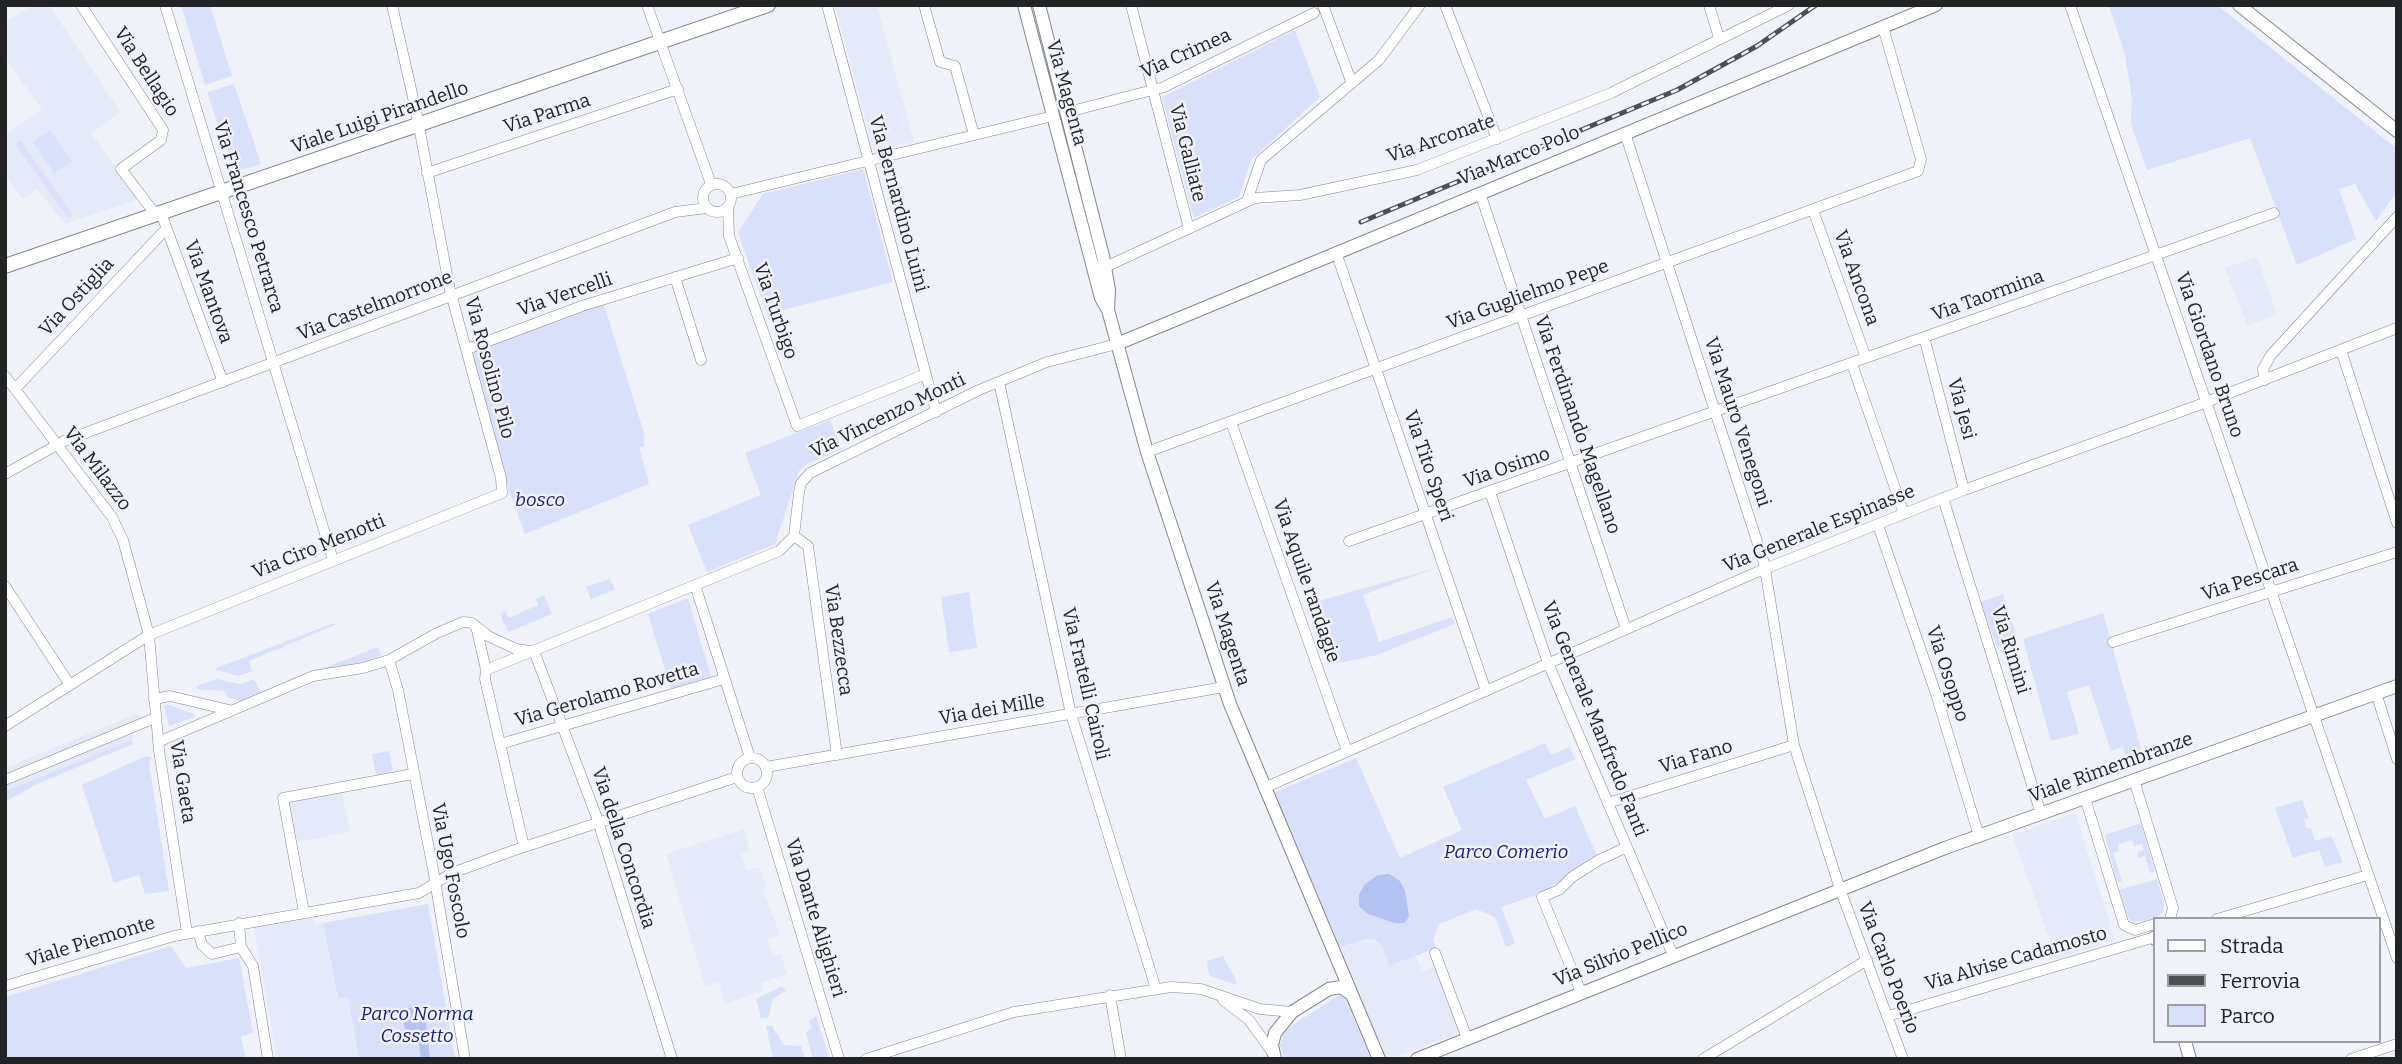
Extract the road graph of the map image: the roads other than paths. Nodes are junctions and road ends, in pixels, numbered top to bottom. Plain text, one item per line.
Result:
1 (81, 5) edge
2 (166, 5) edge
3 (392, 5) edge
4 (647, 5) edge
5 (768, 5) edge
6 (827, 5) edge
7 (924, 5) edge
8 (1024, 5) edge
9 (1039, 5) edge
10 (1131, 5) edge
11 (1323, 5) edge
12 (1420, 5) edge
13 (1446, 5) edge
14 (1709, 5) edge
15 (1789, 5) edge
16 (1936, 5) edge
17 (2070, 5) edge
18 (2239, 5) edge
19 (1314, 13) dead end
20 (1882, 27) junction
21 (1719, 38) junction
22 (661, 42) junction
23 (1352, 81) junction
24 (678, 89) junction
25 (1153, 91) junction
26 (1068, 113) junction
27 (1053, 116) junction
28 (418, 124) junction
29 (2397, 131) edge
30 (1625, 133) junction
31 (974, 135) junction
32 (1497, 139) junction
33 (869, 160) junction
34 (427, 173) junction
35 (711, 184) junction
36 (222, 192) junction
37 (1480, 193) junction
38 (731, 194) junction
39 (1247, 201) junction
40 (728, 207) junction
41 (707, 208) junction
42 (1812, 210) junction
43 (2274, 213) dead end
44 (158, 214) junction
45 (2397, 217) edge
46 (166, 229) junction
47 (1189, 229) junction
48 (1336, 253) junction
49 (2156, 255) junction
50 (737, 258) junction
51 (1667, 263) junction
52 (5, 266) edge
53 (1099, 269) junction
54 (675, 277) junction
55 (452, 296) junction
56 (1522, 316) junction
57 (2397, 328) edge
58 (1924, 337) junction
59 (1117, 344) junction
60 (467, 349) junction
61 (2341, 350) junction
62 (1866, 358) junction
63 (701, 359) dead end
64 (273, 363) junction
65 (1852, 364) junction
66 (1377, 369) junction
67 (926, 374) junction
68 (2265, 380) junction
69 (9, 382) edge
70 (223, 382) junction
71 (999, 382) junction
72 (2207, 402) junction
73 (936, 412) junction
74 (1716, 413) junction
75 (1231, 422) junction
76 (57, 444) junction
77 (1147, 452) junction
78 (1572, 464) junction
79 (5, 474) edge
80 (1964, 490) junction
81 (1490, 492) junction
82 (502, 493) joint
83 (1943, 498) junction
84 (1904, 514) junction
85 (1426, 515) junction
86 (2396, 518) edge
87 (1878, 524) junction
88 (794, 536) junction
89 (1349, 541) dead end
90 (2397, 552) edge
91 (333, 560) junction
92 (1765, 569) junction
93 (695, 585) junction
94 (5, 586) edge
95 (2271, 592) junction
96 (476, 626) junction
97 (1626, 629) junction
98 (149, 635) junction
99 (2113, 642) dead end
100 (534, 650) junction
101 (389, 660) junction
102 (1548, 663) junction
103 (485, 675) junction
104 (724, 678) junction
105 (70, 685) junction
106 (2397, 686) edge
107 (1224, 687) junction
108 (1486, 691) junction
109 (2376, 693) junction
110 (154, 699) junction
111 (202, 705) junction
112 (233, 710) junction
113 (1071, 714) junction
114 (2313, 716) junction
115 (155, 718) junction
116 (197, 725) junction
117 (5, 726) edge
118 (564, 726) junction
119 (158, 742) junction
120 (500, 744) junction
121 (1794, 745) junction
122 (1348, 751) junction
123 (837, 755) junction
124 (750, 758) junction
125 (2397, 760) edge
126 (766, 767) junction
127 (413, 774) junction
128 (737, 777) junction
129 (5, 780) edge
130 (2134, 780) junction
131 (757, 787) junction
132 (1264, 788) junction
133 (2085, 798) junction
134 (1608, 803) junction
135 (2041, 814) junction
136 (598, 822) junction
137 (1979, 836) junction
138 (524, 847) junction
139 (1627, 848) junction
140 (2368, 875) junction
141 (435, 885) junction
142 (1840, 889) junction
143 (304, 912) junction
144 (2170, 917) edge
145 (2224, 917) edge
146 (239, 923) junction
147 (2154, 924) edge
148 (2135, 930) junction
149 (198, 931) junction
150 (187, 933) junction
151 (2154, 937) edge
152 (2154, 937) edge
153 (240, 947) junction
154 (1435, 953) dead end
155 (1673, 955) junction
156 (2397, 958) edge
157 (1337, 959) junction
158 (1867, 960) junction
159 (5, 986) edge
160 (1156, 989) junction
161 (1329, 989) junction
162 (1581, 992) junction
163 (1214, 994) junction
164 (1110, 995) junction
165 (1353, 996) junction
166 (1292, 1012) junction
167 (1888, 1016) junction
168 (1466, 1038) junction
169 (2397, 1044) edge
170 (1273, 1056) edge
171 (1380, 1058) edge
172 (268, 1059) edge
173 (465, 1059) edge
174 (672, 1059) edge
175 (839, 1059) edge
176 (866, 1059) edge
177 (1121, 1059) edge
178 (1417, 1059) edge
179 (1703, 1059) edge
180 (1903, 1059) edge
181 (2351, 1059) edge

1 - 44 street, Via Bellagio
2 - 36 street, Via Francesco Petrarca
3 - 28 street, Via Rosolino Pilo
4 - 22 street
5 - 22 main road, Viale Luigi Pirandello
6 - 33 street, Via Bernardino Luini
7 - 31 street
8 - 27 street, Via Magenta
9 - 26 street, Via Magenta
10 - 25 street, Via Galliate
11 - 23 street
12 - 23 street
13 - 32 street
14 - 21 street
15 - 21 street, Via Arconate
16 - 20 street, Via Marco Polo
17 - 49 street, Via Giordano Bruno
18 - 29 street
19 - 25 street, Via Crimea
20 - 30 street, Via Marco Polo
20 - 42 street, Via Guglielmo Pepe
21 - 32 street, Via Arconate
22 - 24 street
22 - 28 main road, Viale Luigi Pirandello
23 - 39 street
24 - 34 street, Via Parma
24 - 35 street
25 - 26 street, Via Crimea
25 - 47 street, Via Galliate
26 - 53 street, Via Magenta
27 - 31 street
27 - 53 street, Via Magenta
28 - 34 street, Via Rosolino Pilo
28 - 36 main road, Viale Luigi Pirandello
30 - 37 street, Via Marco Polo
30 - 51 street, Via Mauro Venegoni
31 - 33 street
32 - 39 street, Via Arconate
33 - 38 street
33 - 67 street, Via Bernardino Luini
34 - 55 street, Via Rosolino Pilo
35 - 38 street
35 - 41 street
36 - 44 main road, Viale Luigi Pirandello
36 - 64 street, Via Francesco Petrarca
37 - 48 street, Via Marco Polo
37 - 56 street, Via Ferdinando Magellano
38 - 40 street
39 - 47 street, Via Arconate
40 - 41 street
40 - 50 street, Via Turbigo
41 - 55 street, Via Castelmorrone
42 - 51 street, Via Guglielmo Pepe
42 - 62 street, Via Ancona
43 - 49 street, Via Taormina
44 - 46 street, Via Mantova
44 - 52 main road, Viale Luigi Pirandello
45 - 68 street
46 - 69 street, Via Ostiglia
46 - 70 street, Via Mantova
47 - 53 street, Via Arconate
48 - 59 street, Via Marco Polo
48 - 66 street, Via Tito Speri
49 - 58 street, Via Taormina
49 - 72 street, Via Giordano Bruno
50 - 54 street, Via Vercelli
50 - 67 street, Via Turbigo
51 - 56 street, Via Guglielmo Pepe
51 - 74 street, Via Mauro Venegoni
53 - 59 street, Via Magenta
54 - 60 street, Via Vercelli
54 - 63 street
55 - 60 street, Via Rosolino Pilo
55 - 64 street, Via Castelmorrone
56 - 66 street, Via Guglielmo Pepe
56 - 78 street, Via Ferdinando Magellano
57 - 61 street, Via Generale Espinasse
58 - 62 street, Via Taormina
58 - 80 street, Via Jesi
59 - 71 street, Via Vincenzo Monti
59 - 77 street, Via Magenta
60 - 82 street, Via Rosolino Pilo
61 - 68 street, Via Generale Espinasse
61 - 86 street
62 - 65 street, Via Taormina
64 - 70 street, Via Castelmorrone
64 - 91 street, Via Francesco Petrarca
65 - 74 street, Via Taormina
65 - 84 street
66 - 75 street, Via Guglielmo Pepe
66 - 85 street, Via Tito Speri
67 - 73 street, Via Bernardino Luini
68 - 72 street, Via Generale Espinasse
69 - 76 street, Via Milazzo
70 - 76 street, Via Castelmorrone
71 - 73 street, Via Vincenzo Monti
71 - 113 street, Via Fratelli Cairoli
72 - 80 street, Via Generale Espinasse
72 - 95 street, Via Giordano Bruno
73 - 88 street, Via Vincenzo Monti
74 - 78 street, Via Osimo
74 - 92 street, Via Mauro Venegoni
75 - 77 street, Via Guglielmo Pepe
75 - 122 street, Via Aquile randagie
76 - 79 street, Via Castelmorrone
76 - 98 street, Via Milazzo
77 - 107 street, Via Magenta
78 - 81 street, Via Osimo
78 - 97 street, Via Ferdinando Magellano
80 - 83 street, Via Generale Espinasse
81 - 85 street, Via Osimo
81 - 102 street, Via Generale Manfredo Fanti
82 - 91 street, Via Ciro Menotti
83 - 84 street, Via Generale Espinasse
83 - 135 street, Via Rimini
84 - 87 street, Via Generale Espinasse
85 - 89 street, Via Osimo
85 - 108 street, Via Tito Speri
87 - 92 street, Via Generale Espinasse
87 - 137 street, Via Osoppo
88 - 93 street
88 - 123 street, Via Bezzecca
90 - 95 street, Via Pescara
91 - 98 street, Via Ciro Menotti
92 - 97 street, Via Generale Espinasse
92 - 121 street, Via Mauro Venegoni
93 - 100 street
93 - 104 street
94 - 105 street
95 - 99 street, Via Pescara
95 - 114 street, Via Giordano Bruno
96 - 100 street
96 - 101 street
96 - 103 street
97 - 102 street, Via Generale Espinasse
98 - 105 street, Via Ciro Menotti
98 - 110 street, Via Gaeta
100 - 103 street
100 - 118 street, Via della Concordia
101 - 112 street
101 - 127 street, Via Ugo Foscolo
102 - 108 street, Via Generale Espinasse
102 - 134 street, Via Generale Manfredo Fanti
103 - 120 street
104 - 118 street, Via Gerolamo Rovetta
104 - 124 street
105 - 117 street, Via Ciro Menotti
106 - 109 street, Viale Rimembranze
107 - 113 street, Via dei Mille
107 - 132 street, Via Magenta
108 - 122 street, Via Generale Espinasse
109 - 114 street, Viale Rimembranze
109 - 125 street
110 - 111 street
110 - 115 street, Via Gaeta
111 - 112 street
111 - 116 street
112 - 116 street
113 - 123 street, Via dei Mille
113 - 160 street, Via Fratelli Cairoli
114 - 130 street, Viale Rimembranze
114 - 140 street, Via Giordano Bruno
115 - 119 street, Via Gaeta
115 - 129 street
116 - 119 street
118 - 120 street, Via Gerolamo Rovetta
118 - 136 street, Via della Concordia
119 - 150 street, Via Gaeta
120 - 138 street
121 - 134 street, Via Fano
121 - 142 street, Via Mauro Venegoni
122 - 132 street, Via Generale Espinasse
123 - 126 street, Via dei Mille
124 - 126 street
124 - 128 street
126 - 131 street
127 - 141 street, Via Ugo Foscolo
127 - 143 street
128 - 131 street
128 - 136 street, Viale Piemonte
130 - 133 street, Viale Rimembranze
130 - 144 street
131 - 175 street, Via Dante Alighieri
132 - 157 street, Via Magenta
133 - 135 street, Viale Rimembranze
133 - 148 street
134 - 139 street, Via Generale Manfredo Fanti
135 - 137 street, Viale Rimembranze
136 - 138 street, Viale Piemonte
136 - 174 street, Via della Concordia
137 - 142 street, Viale Rimembranze
138 - 141 street, Viale Piemonte
139 - 155 street, Via Generale Manfredo Fanti
139 - 162 street
140 - 145 street
140 - 156 street, Via Giordano Bruno
141 - 143 street, Viale Piemonte
141 - 173 street, Via Ugo Foscolo
142 - 155 street, Via Silvio Pellico
142 - 158 street, Via Carlo Poerio
143 - 146 street, Viale Piemonte
146 - 149 street, Viale Piemonte
146 - 153 street
147 - 148 street
148 - 151 street
149 - 150 street, Viale Piemonte
149 - 153 street
150 - 159 street, Viale Piemonte
152 - 167 street, Via Alvise Cadamosto
153 - 172 street
154 - 168 street
155 - 162 street, Via Silvio Pellico
157 - 161 street
157 - 165 street, Via Magenta
158 - 167 street, Via Carlo Poerio
158 - 179 street
160 - 163 street
160 - 164 street
161 - 165 street
161 - 166 street
162 - 168 street, Via Silvio Pellico
163 - 166 street
163 - 170 street
164 - 176 street
164 - 177 street
165 - 171 street, Via Magenta
166 - 170 street
167 - 180 street, Via Carlo Poerio
168 - 178 street, Via Silvio Pellico
169 - 181 street

